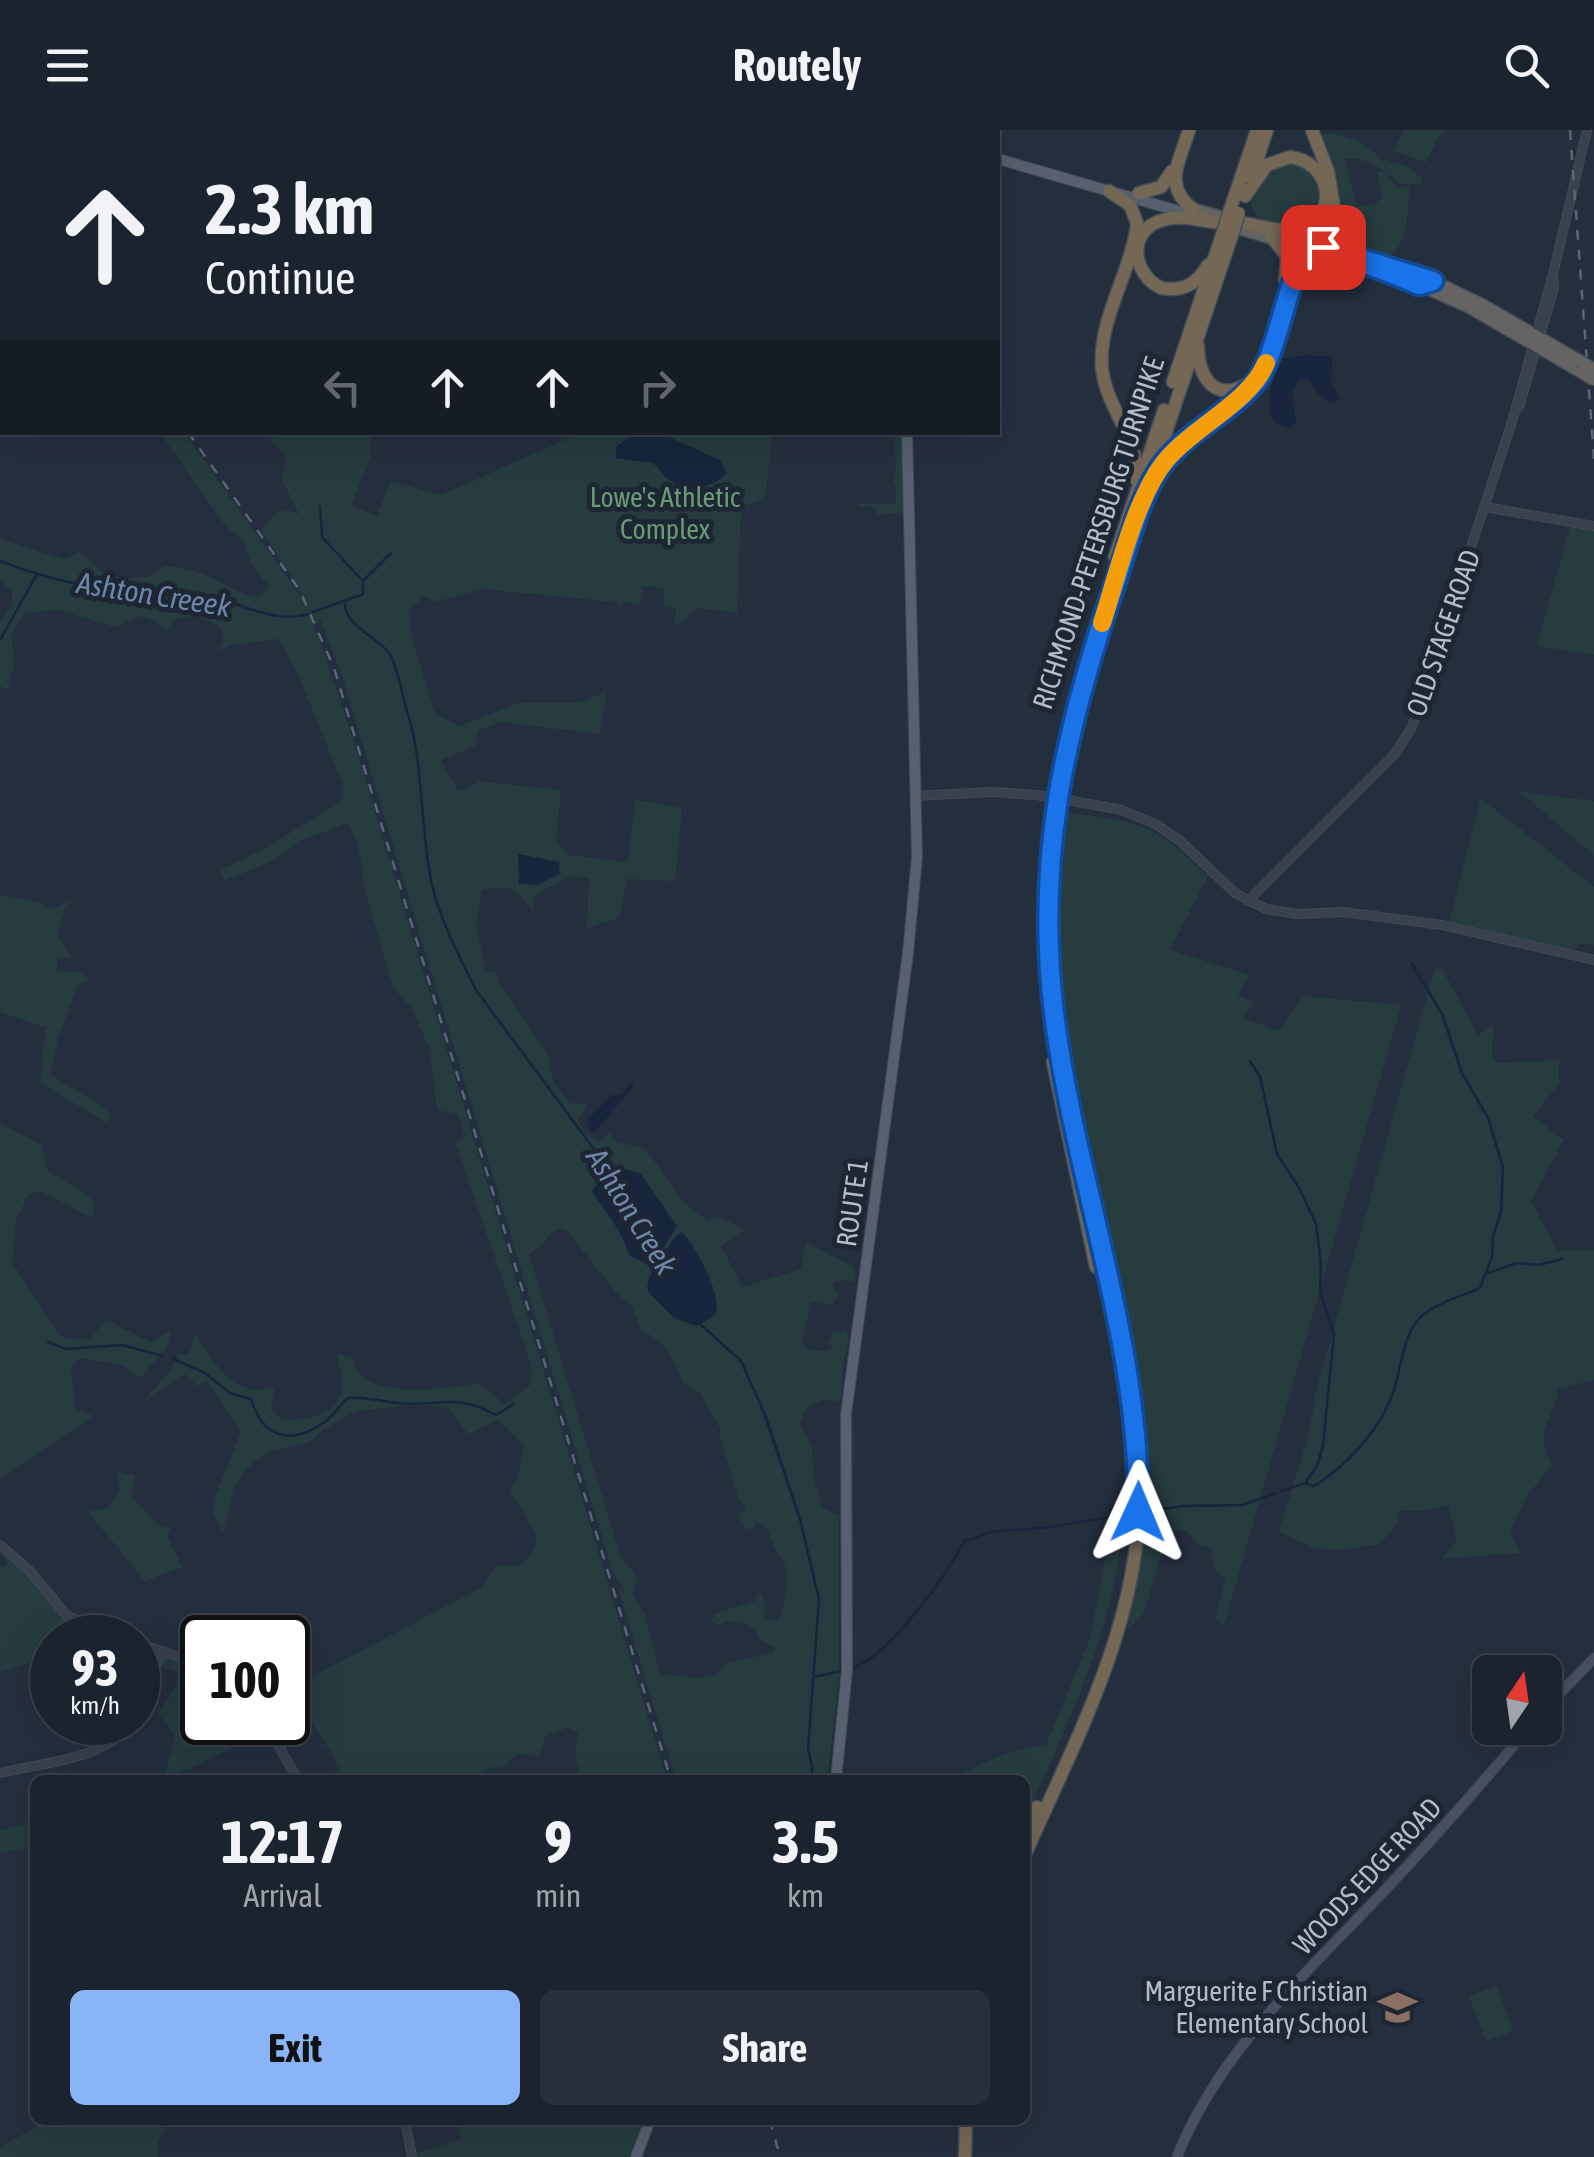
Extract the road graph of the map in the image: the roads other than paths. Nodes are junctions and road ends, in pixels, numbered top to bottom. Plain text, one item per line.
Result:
1 (1186, 130) edge
2 (1257, 130) edge
3 (1267, 130) edge
4 (1312, 130) edge
5 (1587, 130) edge
6 (1000, 155) edge
7 (1000, 156) edge
8 (1057, 176) junction
9 (1095, 180) junction
10 (1109, 191) junction
11 (1138, 193) junction
12 (1245, 196) junction
13 (1193, 209) junction
14 (1238, 216) junction
15 (1225, 230) junction
16 (1272, 238) junction
17 (1217, 250) junction
18 (1325, 254) junction
19 (1364, 260) junction
20 (1432, 285) junction
21 (1198, 337) junction
22 (1536, 341) junction
23 (1585, 368) edge
24 (1594, 380) edge
25 (910, 435) edge
26 (1139, 499) junction
27 (1485, 507) junction
28 (1594, 526) edge
29 (916, 796) junction
30 (1248, 901) junction
31 (1594, 960) edge
32 (0, 1546) edge
33 (66, 1615) edge
34 (162, 1651) joint
35 (160, 1656) edge
36 (180, 1657) edge
37 (1594, 1658) edge
38 (1562, 1691) edge
39 (108, 1745) edge
40 (278, 1745) edge
41 (1514, 1745) edge
42 (0, 1772) edge
43 (295, 1775) edge
44 (836, 1775) edge
45 (1030, 1821) edge
46 (1030, 1844) edge
47 (406, 2125) edge
48 (648, 2125) edge
49 (958, 2125) edge
50 (966, 2125) edge
51 (412, 2157) edge
52 (636, 2157) edge
53 (957, 2157) edge
54 (966, 2157) edge
55 (1176, 2157) edge

1 - 11 highway
1 - 13 highway
2 - 14 highway, RICHMOND-PETERSBURG TURNPIKE
3 - 12 highway, RICHMOND-PETERSBURG TURNPIKE
4 - 19 highway
5 - 22 street, OLD STAGE ROAD
6 - 9 main road
7 - 8 main road
8 - 9 main road
8 - 10 main road
9 - 11 main road
10 - 15 main road
10 - 26 highway
11 - 13 main road
12 - 14 highway, RICHMOND-PETERSBURG TURNPIKE
12 - 14 highway
13 - 14 highway
14 - 15 highway, RICHMOND-PETERSBURG TURNPIKE, bridge
14 - 19 highway
15 - 16 highway
15 - 17 highway, RICHMOND-PETERSBURG TURNPIKE
15 - 17 highway
15 - 21 highway, RICHMOND-PETERSBURG TURNPIKE
16 - 18 highway
16 - 21 highway
17 - 26 highway, RICHMOND-PETERSBURG TURNPIKE
18 - 20 highway
18 - 26 highway
19 - 20 highway
20 - 22 highway
21 - 26 highway, RICHMOND-PETERSBURG TURNPIKE
22 - 23 highway
22 - 27 street, OLD STAGE ROAD
23 - 24 highway, bridge
25 - 29 main road, ROUTE 1
26 - 45 highway, RICHMOND-PETERSBURG TURNPIKE
26 - 46 highway, RICHMOND-PETERSBURG TURNPIKE
27 - 28 street
27 - 30 street, OLD STAGE ROAD
29 - 30 street, bridge
29 - 44 main road, ROUTE 1
30 - 31 street
32 - 33 street
34 - 35 street
34 - 36 street
37 - 38 main road
39 - 42 street
40 - 43 street
41 - 55 main road, WOODS EDGE ROAD
47 - 51 street
48 - 52 main road
49 - 53 highway
50 - 54 highway

